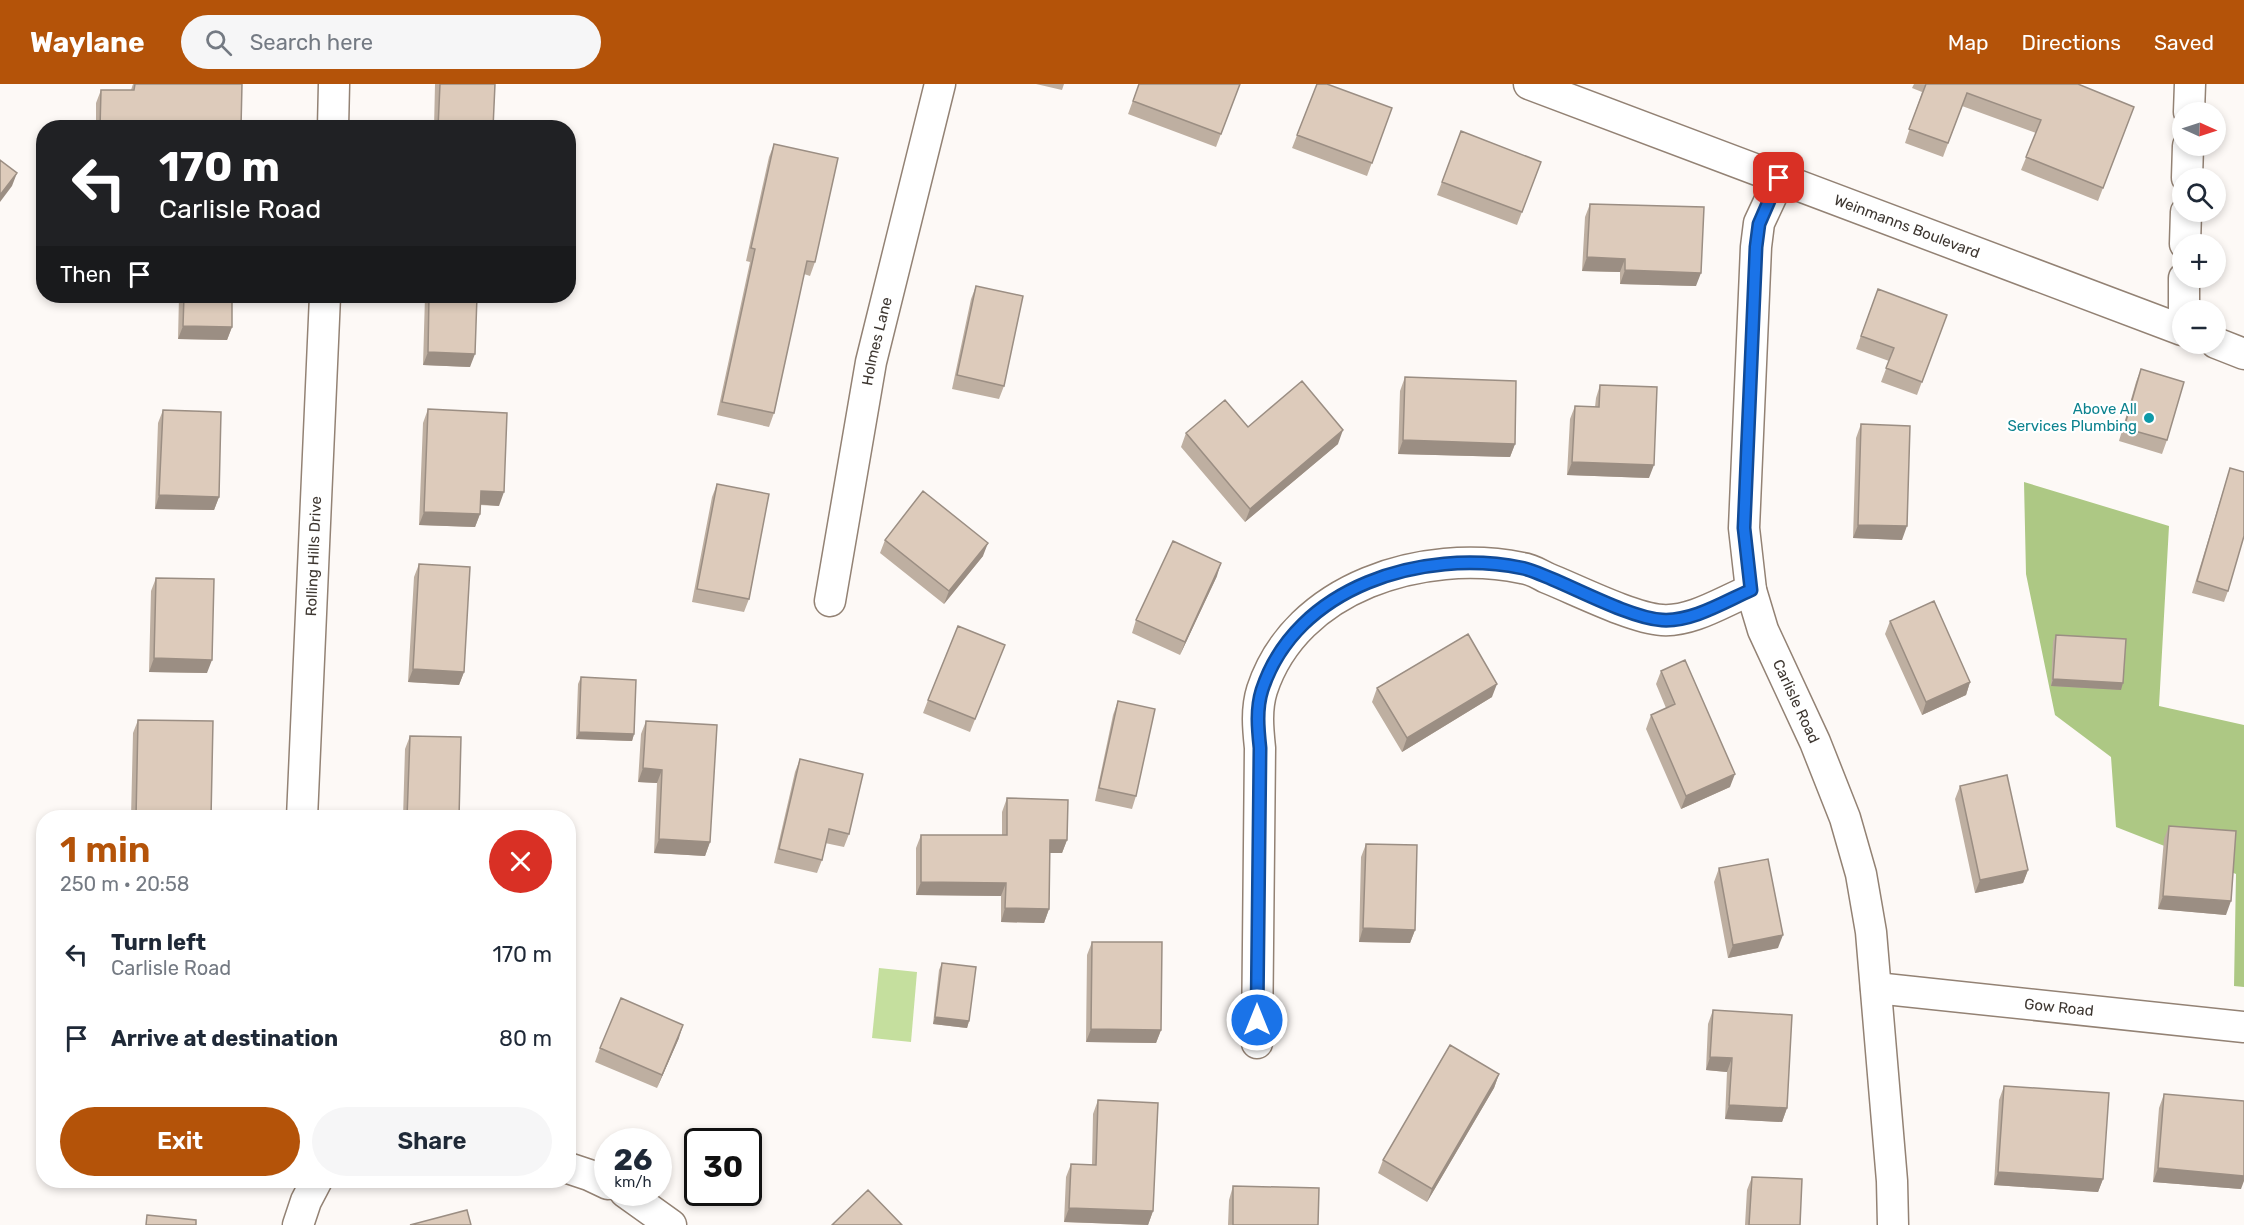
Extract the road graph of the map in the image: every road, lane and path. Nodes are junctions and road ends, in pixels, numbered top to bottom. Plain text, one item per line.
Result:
1 (334, 84) edge
2 (940, 84) edge
3 (1529, 84) edge
4 (2190, 84) edge
5 (1599, 97) edge
6 (2189, 102) edge
7 (333, 120) edge
8 (1779, 178) junction
9 (325, 303) edge
10 (2172, 326) edge
11 (2226, 347) edge
12 (2244, 354) edge
13 (1751, 590) junction
14 (830, 601) dead end
15 (302, 810) edge
16 (1876, 988) junction
17 (2244, 1027) edge
18 (1257, 1043) dead end
19 (576, 1171) edge
20 (594, 1177) edge
21 (313, 1188) edge
22 (645, 1206) edge
23 (298, 1225) edge
24 (671, 1225) edge
25 (1893, 1225) edge

1 - 7 street
2 - 14 street, Holmes Lane
3 - 5 street, Weinmanns Boulevard
4 - 6 street
5 - 8 street, Weinmanns Boulevard
8 - 10 street, Weinmanns Boulevard
8 - 13 street, Carlisle Road
9 - 15 street, Rolling Hills Drive
11 - 12 street
13 - 16 street, Carlisle Road
13 - 18 street
16 - 17 street, Gow Road
16 - 25 street, Carlisle Road
19 - 20 street
21 - 23 street
22 - 24 street

